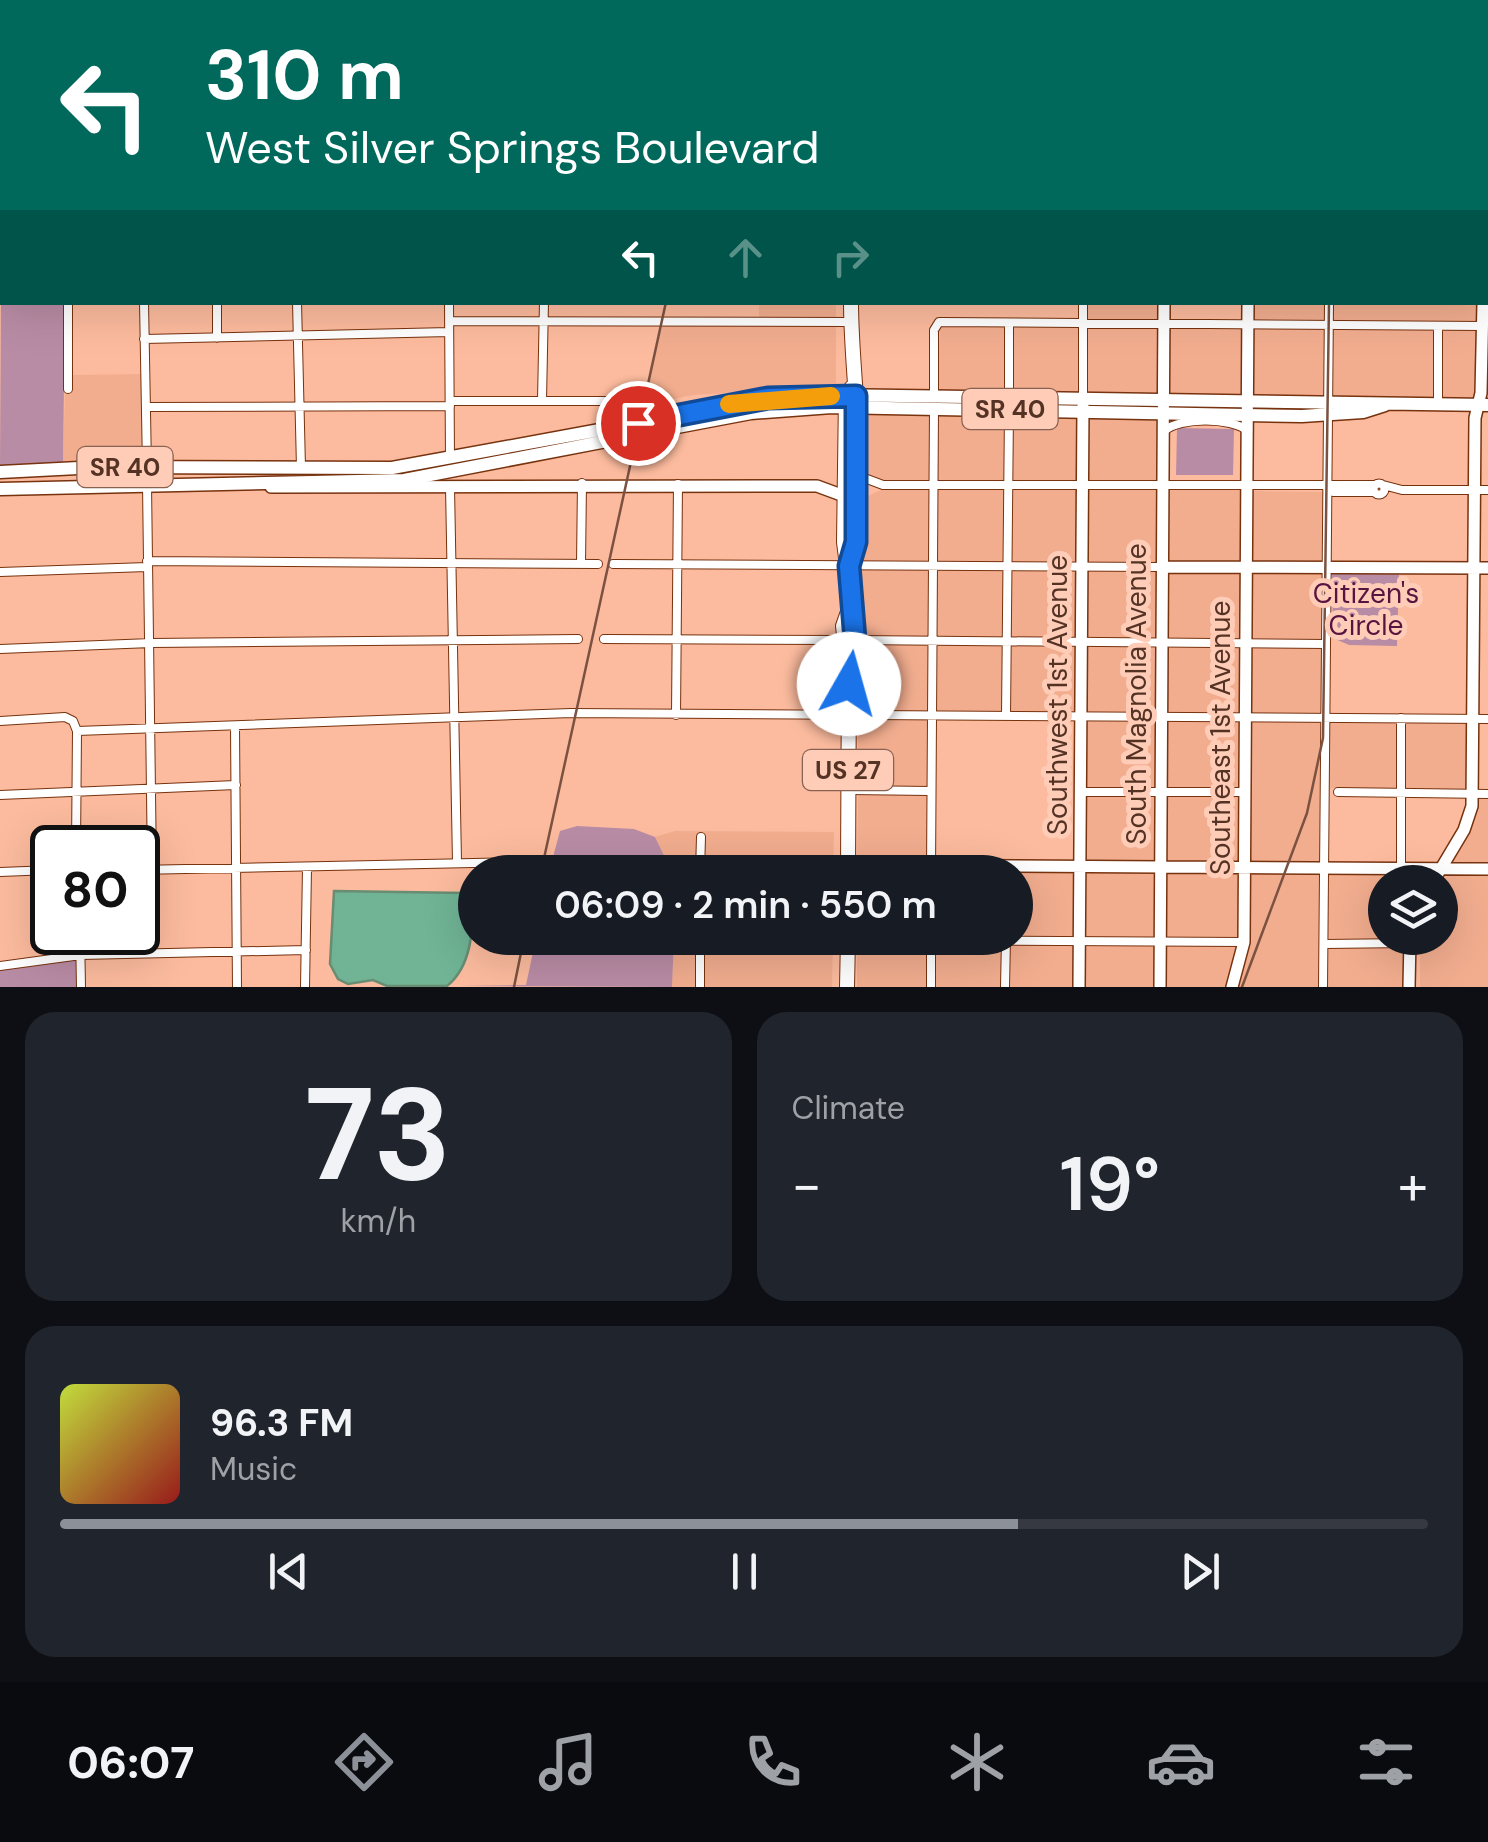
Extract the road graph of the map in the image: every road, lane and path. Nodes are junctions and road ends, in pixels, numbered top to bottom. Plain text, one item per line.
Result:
1 (68, 305) edge
2 (144, 305) edge
3 (216, 305) edge
4 (297, 305) edge
5 (449, 305) edge
6 (544, 305) edge
7 (851, 305) edge
8 (1083, 305) edge
9 (1164, 305) edge
10 (1248, 305) edge
11 (1329, 305) edge
12 (1482, 305) edge
13 (544, 320) junction
14 (449, 321) junction
15 (851, 322) junction
16 (1009, 322) junction
17 (1082, 323) junction
18 (1164, 323) junction
19 (1248, 323) junction
20 (1329, 324) junction
21 (1438, 326) junction
22 (1483, 326) junction
23 (449, 332) junction
24 (217, 338) junction
25 (297, 338) junction
26 (144, 339) junction
27 (68, 390) dead end
28 (851, 398) junction
29 (542, 400) junction
30 (630, 401) dead end
31 (934, 401) junction
32 (1009, 403) junction
33 (450, 404) junction
34 (1438, 405) junction
35 (147, 406) junction
36 (1483, 406) edge
37 (299, 408) junction
38 (1082, 408) junction
39 (1162, 408) junction
40 (1328, 408) junction
41 (1248, 409) junction
42 (1164, 431) junction
43 (1248, 431) junction
44 (148, 467) junction
45 (231, 468) junction
46 (0, 472) edge
47 (850, 472) junction
48 (450, 473) junction
49 (302, 476) junction
50 (248, 483) junction
51 (582, 483) junction
52 (147, 484) junction
53 (678, 484) junction
54 (67, 485) junction
55 (882, 485) junction
56 (935, 485) junction
57 (1083, 485) junction
58 (1164, 485) junction
59 (817, 486) junction
60 (1009, 486) junction
61 (1247, 487) junction
62 (1327, 488) junction
63 (0, 489) edge
64 (1482, 490) edge
65 (850, 498) junction
66 (148, 564) junction
67 (451, 564) junction
68 (580, 564) junction
69 (598, 564) dead end
70 (613, 564) dead end
71 (677, 565) junction
72 (934, 565) junction
73 (849, 566) junction
74 (1008, 566) junction
75 (1082, 567) junction
76 (1162, 567) junction
77 (1326, 568) junction
78 (1481, 568) edge
79 (1246, 569) junction
80 (0, 572) edge
81 (453, 639) junction
82 (578, 639) dead end
83 (604, 639) dead end
84 (676, 640) junction
85 (849, 640) junction
86 (932, 641) junction
87 (1007, 642) junction
88 (1083, 642) junction
89 (151, 643) junction
90 (1474, 643) junction
91 (1488, 643) edge
92 (1246, 644) junction
93 (1326, 644) junction
94 (1161, 645) junction
95 (0, 649) edge
96 (848, 715) junction
97 (676, 716) junction
98 (932, 716) junction
99 (1006, 716) junction
100 (1083, 716) junction
101 (1160, 717) junction
102 (1246, 717) junction
103 (1325, 718) junction
104 (1402, 718) junction
105 (455, 719) junction
106 (1473, 719) junction
107 (1488, 719) edge
108 (0, 720) edge
109 (236, 728) junction
110 (77, 731) junction
111 (149, 731) junction
112 (236, 785) junction
113 (149, 789) junction
114 (848, 790) junction
115 (930, 791) junction
116 (75, 792) junction
117 (1082, 792) junction
118 (1161, 792) junction
119 (1245, 792) junction
120 (1338, 792) dead end
121 (1401, 792) junction
122 (1473, 794) junction
123 (1488, 794) edge
124 (0, 796) edge
125 (76, 825) edge
126 (150, 825) edge
127 (701, 837) dead end
128 (700, 855) edge
129 (848, 855) edge
130 (931, 855) edge
131 (457, 862) joint
132 (1405, 865) edge
133 (1444, 865) edge
134 (1081, 866) junction
135 (1160, 867) junction
136 (238, 868) junction
137 (307, 868) junction
138 (1245, 868) junction
139 (1325, 868) junction
140 (1368, 868) edge
141 (1033, 869) edge
142 (1458, 869) edge
143 (1488, 869) edge
144 (160, 870) edge
145 (30, 871) edge
146 (0, 872) edge
147 (1033, 940) edge
148 (1160, 941) junction
149 (1080, 942) junction
150 (1244, 942) junction
151 (1368, 942) edge
152 (1324, 944) junction
153 (306, 950) junction
154 (237, 953) junction
155 (160, 954) edge
156 (81, 955) joint
157 (700, 955) edge
158 (848, 955) edge
159 (931, 955) edge
160 (1006, 955) edge
161 (1409, 955) edge
162 (0, 966) edge
163 (81, 987) edge
164 (237, 987) edge
165 (305, 987) edge
166 (700, 987) edge
167 (848, 987) edge
168 (931, 987) edge
169 (1005, 987) edge
170 (1080, 987) edge
171 (1160, 987) edge
172 (1232, 987) edge
173 (1324, 987) edge
174 (1409, 987) edge

1 - 27 street
2 - 26 street
3 - 24 street
4 - 25 street
5 - 14 street
6 - 13 street
7 - 15 highway, US 27
8 - 17 street
9 - 18 street, South Magnolia Avenue
10 - 19 street, Southeast 1st Avenue
11 - 20 street
12 - 22 street
13 - 14 street
13 - 15 street
13 - 29 street
14 - 23 street
15 - 28 highway, US 27
16 - 17 street
16 - 31 street
16 - 32 street
17 - 18 street
17 - 38 street
18 - 19 street
18 - 39 street, South Magnolia Avenue
19 - 20 street
19 - 41 street, Southeast 1st Avenue
20 - 21 street
20 - 40 street
21 - 22 street
21 - 34 street
22 - 36 street
23 - 25 street
23 - 33 street
24 - 25 street
24 - 26 street
25 - 37 street
26 - 35 street
28 - 31 main road, SR 40
28 - 47 highway, US 27
28 - 48 main road, SR 40, bridge
29 - 30 street
29 - 33 street
31 - 32 main road, SR 40
31 - 32 main road, SR 40
31 - 56 street
32 - 38 main road, SR 40
32 - 38 main road, SR 40
32 - 60 street
33 - 37 street
33 - 48 street
34 - 36 main road, SR 40
34 - 40 main road, SR 40
35 - 37 street
35 - 44 street
36 - 64 street
37 - 49 street
38 - 39 main road, SR 40
38 - 57 street, Southwest 1st Avenue
39 - 41 main road, SR 40
39 - 42 street, South Magnolia Avenue
40 - 41 main road, SR 40
40 - 62 street
41 - 43 street, Southeast 1st Avenue
42 - 43 street
42 - 58 street, South Magnolia Avenue
43 - 61 street, Southeast 1st Avenue
44 - 45 main road, SR 40
44 - 46 main road, SR 40
44 - 54 main road
45 - 49 main road, SR 40
45 - 52 main road
47 - 55 street
47 - 59 street
47 - 65 highway, US 27
48 - 49 main road, SR 40
48 - 50 street
48 - 51 street
48 - 67 street
49 - 50 main road, SR 40
50 - 52 main road, SR 40
51 - 53 street
51 - 68 street
52 - 54 main road, SR 40
52 - 66 street
53 - 59 street
53 - 71 street
54 - 63 main road, SR 40
55 - 56 street
55 - 65 street
56 - 60 street
56 - 72 street
57 - 58 street
57 - 60 street
57 - 75 street, Southwest 1st Avenue
58 - 61 street
58 - 76 street, South Magnolia Avenue
59 - 65 street
60 - 74 street
61 - 62 street
61 - 79 street, Southeast 1st Avenue
62 - 64 street
62 - 77 street
64 - 78 street
65 - 73 highway, US 27
66 - 67 street
66 - 80 street
66 - 89 street
67 - 68 street
67 - 81 street
68 - 69 street
70 - 71 street
71 - 73 street
71 - 84 street
72 - 73 street
72 - 74 street
72 - 86 street
73 - 85 highway, US 27
74 - 75 street
74 - 87 street
75 - 76 street
75 - 88 street, Southwest 1st Avenue
76 - 79 street
76 - 94 street, South Magnolia Avenue
77 - 78 street
77 - 79 street
77 - 93 street
78 - 90 street
79 - 92 street, Southeast 1st Avenue
81 - 82 street
81 - 89 street
81 - 105 street
83 - 84 street
84 - 85 street
84 - 97 street
85 - 86 street
85 - 96 highway, US 27
86 - 87 street
86 - 98 street
87 - 88 street
87 - 99 street
88 - 94 street
88 - 100 street, Southwest 1st Avenue
89 - 95 street
89 - 111 street
90 - 91 street
90 - 106 street
92 - 93 street
92 - 94 street
92 - 102 street, Southeast 1st Avenue
93 - 103 street
94 - 101 street, South Magnolia Avenue
96 - 97 street
96 - 98 street
96 - 114 highway, US 27
97 - 105 street
98 - 99 street
98 - 115 street
99 - 100 street
100 - 101 street
100 - 117 street, Southwest 1st Avenue
101 - 102 street
101 - 118 street, South Magnolia Avenue
102 - 103 street
102 - 119 street, Southeast 1st Avenue
103 - 104 street
103 - 139 street
104 - 106 street
104 - 121 street
105 - 109 street
105 - 131 street
106 - 107 street
106 - 122 street
108 - 110 street
109 - 111 street
109 - 112 street
110 - 111 street
110 - 116 street
111 - 113 street
112 - 113 street
112 - 136 street
113 - 116 street
113 - 126 street
114 - 115 street
114 - 129 highway, US 27
115 - 130 street
116 - 124 street
116 - 125 street
117 - 118 street
117 - 134 street, Southwest 1st Avenue
118 - 119 street
118 - 135 street, South Magnolia Avenue
119 - 138 street, Southeast 1st Avenue
120 - 121 street
121 - 122 street
121 - 132 street
122 - 123 street
122 - 133 street
127 - 128 street
131 - 137 street
134 - 135 street
134 - 141 street
134 - 149 street, Southwest 1st Avenue
135 - 138 street
135 - 148 street, South Magnolia Avenue
136 - 137 street
136 - 144 street
136 - 154 street
137 - 153 street
138 - 139 street
138 - 150 street, Southeast 1st Avenue
139 - 140 street
139 - 152 street
142 - 143 street
145 - 146 street
147 - 149 street
148 - 149 street
148 - 150 street
148 - 171 street, South Magnolia Avenue
149 - 170 street, Southwest 1st Avenue
150 - 172 street, Southeast 1st Avenue
151 - 152 street
152 - 173 street
153 - 154 street
153 - 165 street
154 - 155 street
154 - 164 street
156 - 162 street
156 - 163 street
157 - 166 street
158 - 167 highway
159 - 168 street
160 - 169 street
161 - 174 street

